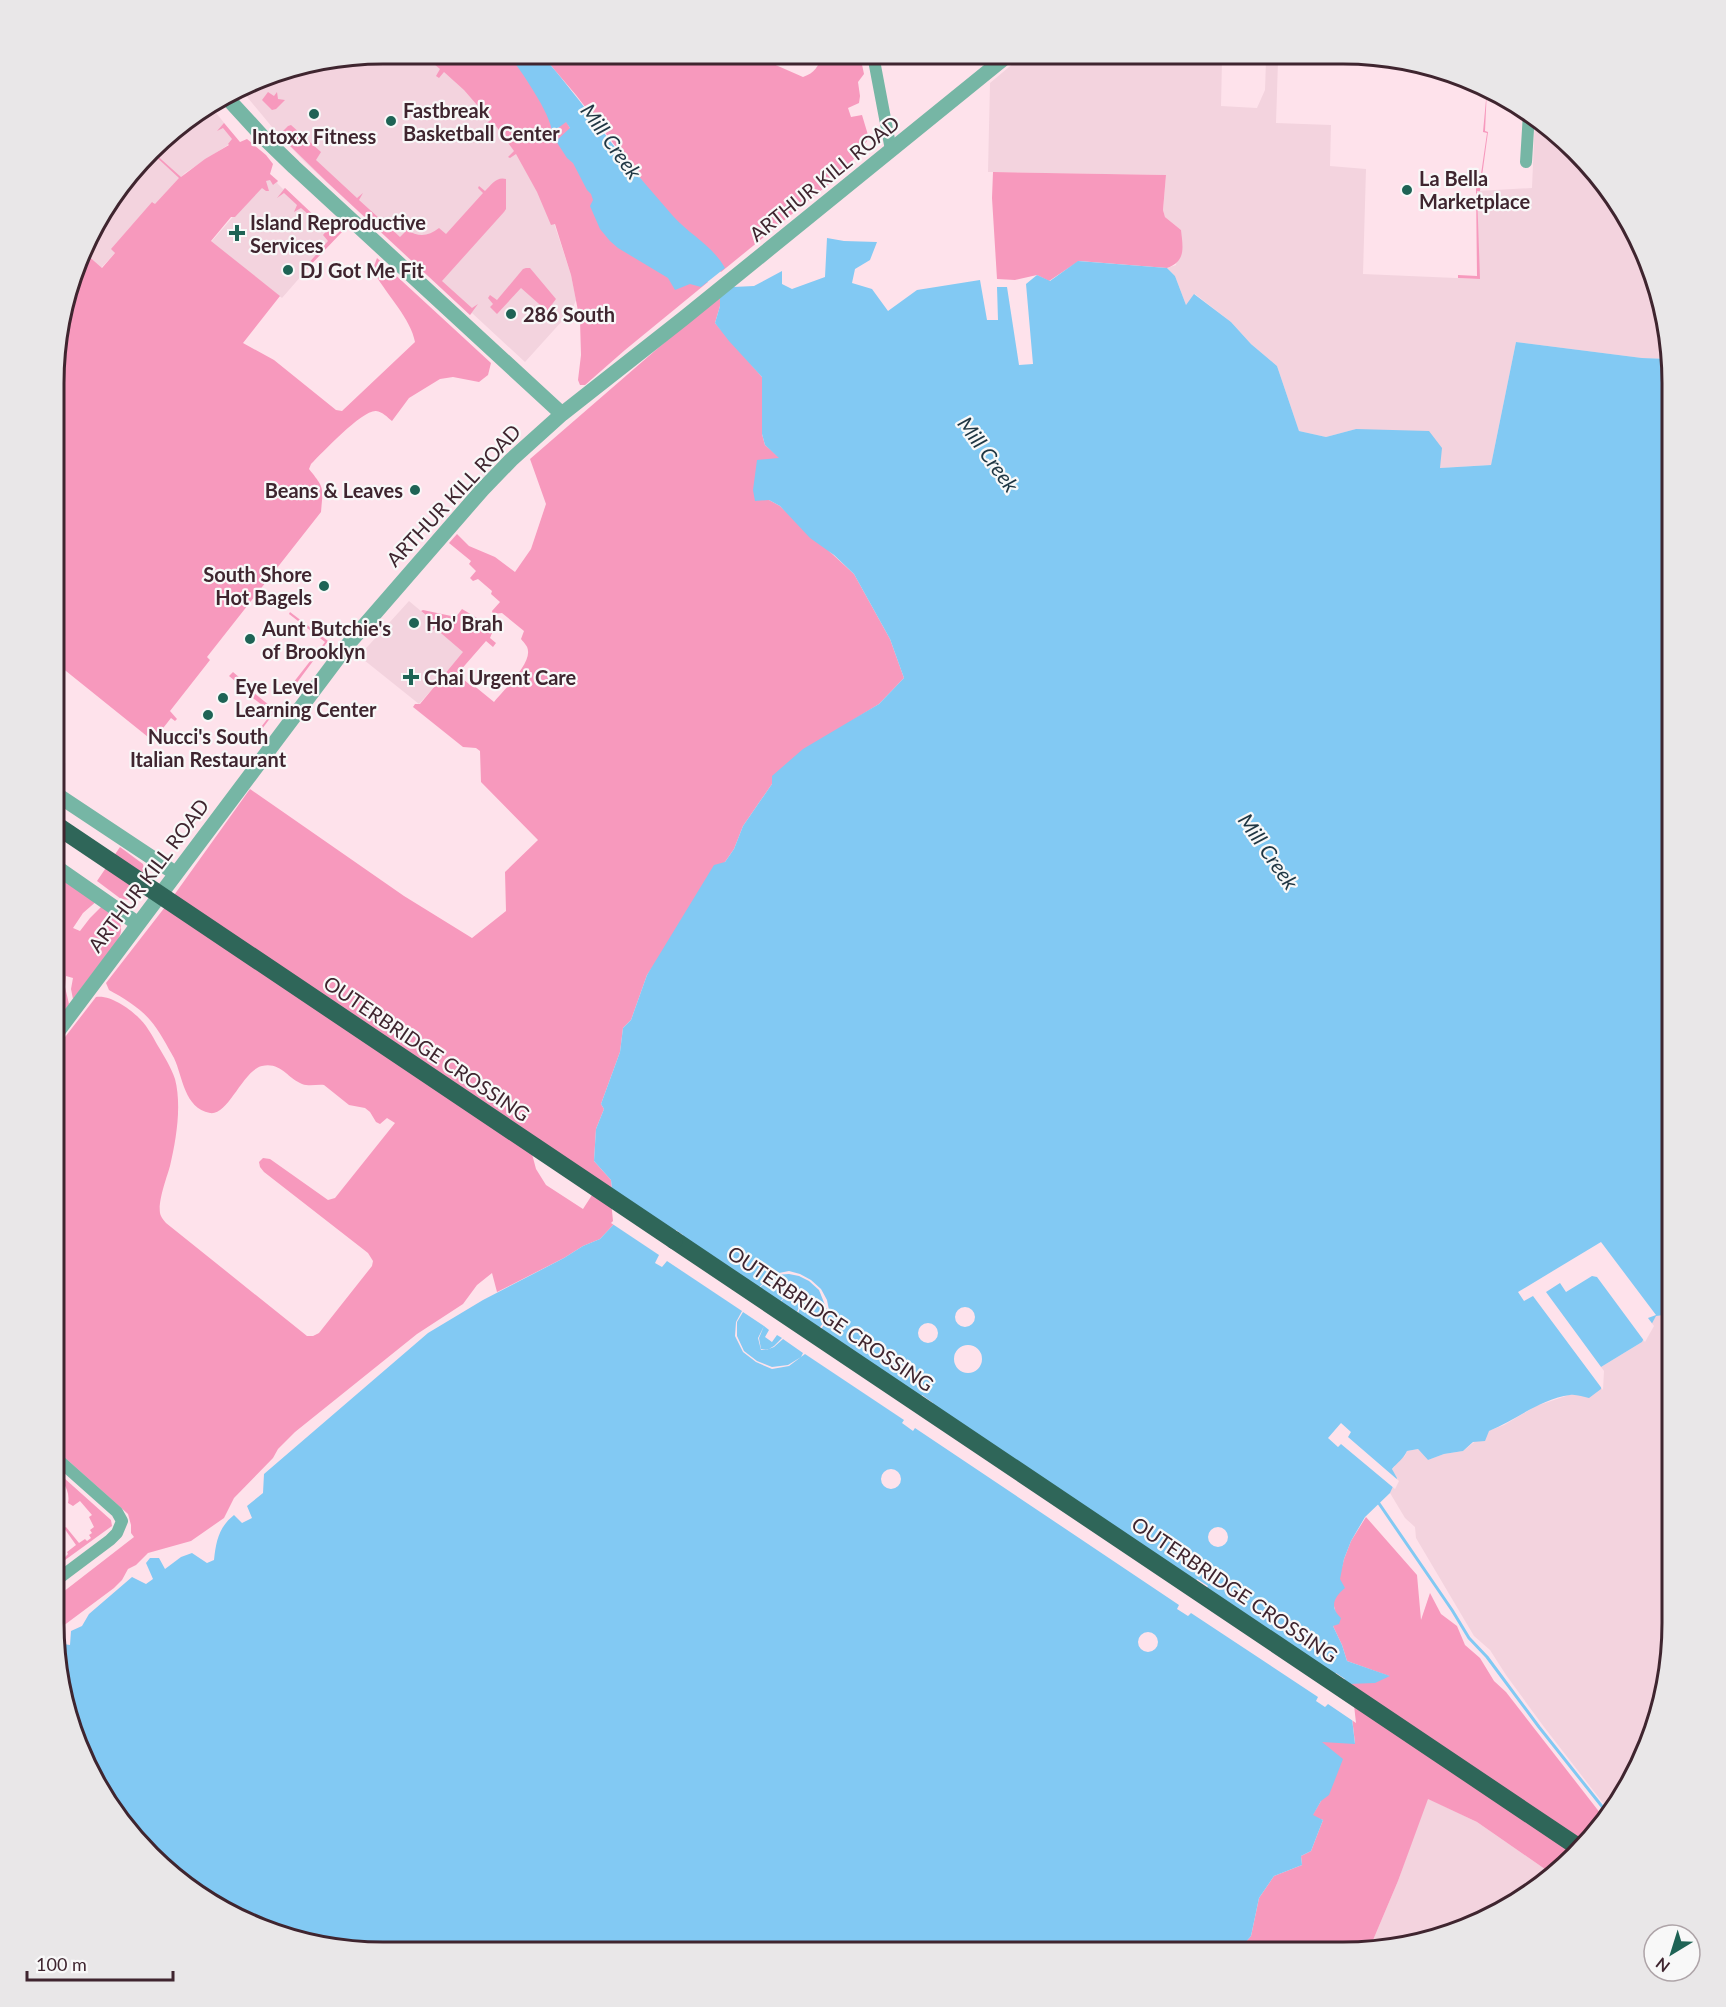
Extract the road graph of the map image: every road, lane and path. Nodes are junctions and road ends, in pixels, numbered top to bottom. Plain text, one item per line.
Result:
1 (875, 64) edge
2 (997, 64) edge
3 (232, 103) edge
4 (1529, 125) edge
5 (891, 150) junction
6 (1526, 162) dead end
7 (562, 414) junction
8 (64, 805) edge
9 (64, 830) edge
10 (64, 845) edge
11 (64, 873) edge
12 (175, 873) junction
13 (138, 924) junction
14 (64, 1023) edge
15 (893, 1394) junction
16 (64, 1465) edge
17 (64, 1574) edge
18 (1573, 1844) edge
19 (1565, 1852) edge

1 - 5 street
2 - 5 street, ARTHUR KILL ROAD
3 - 7 street
4 - 6 street
5 - 7 street, ARTHUR KILL ROAD
7 - 12 street, ARTHUR KILL ROAD
8 - 12 street
9 - 15 highway, OUTERBRIDGE CROSSING, bridge
10 - 15 highway, OUTERBRIDGE CROSSING
11 - 13 street
12 - 13 street, ARTHUR KILL ROAD
13 - 14 street, ARTHUR KILL ROAD
15 - 18 highway, OUTERBRIDGE CROSSING
15 - 19 highway, OUTERBRIDGE CROSSING
16 - 17 street

